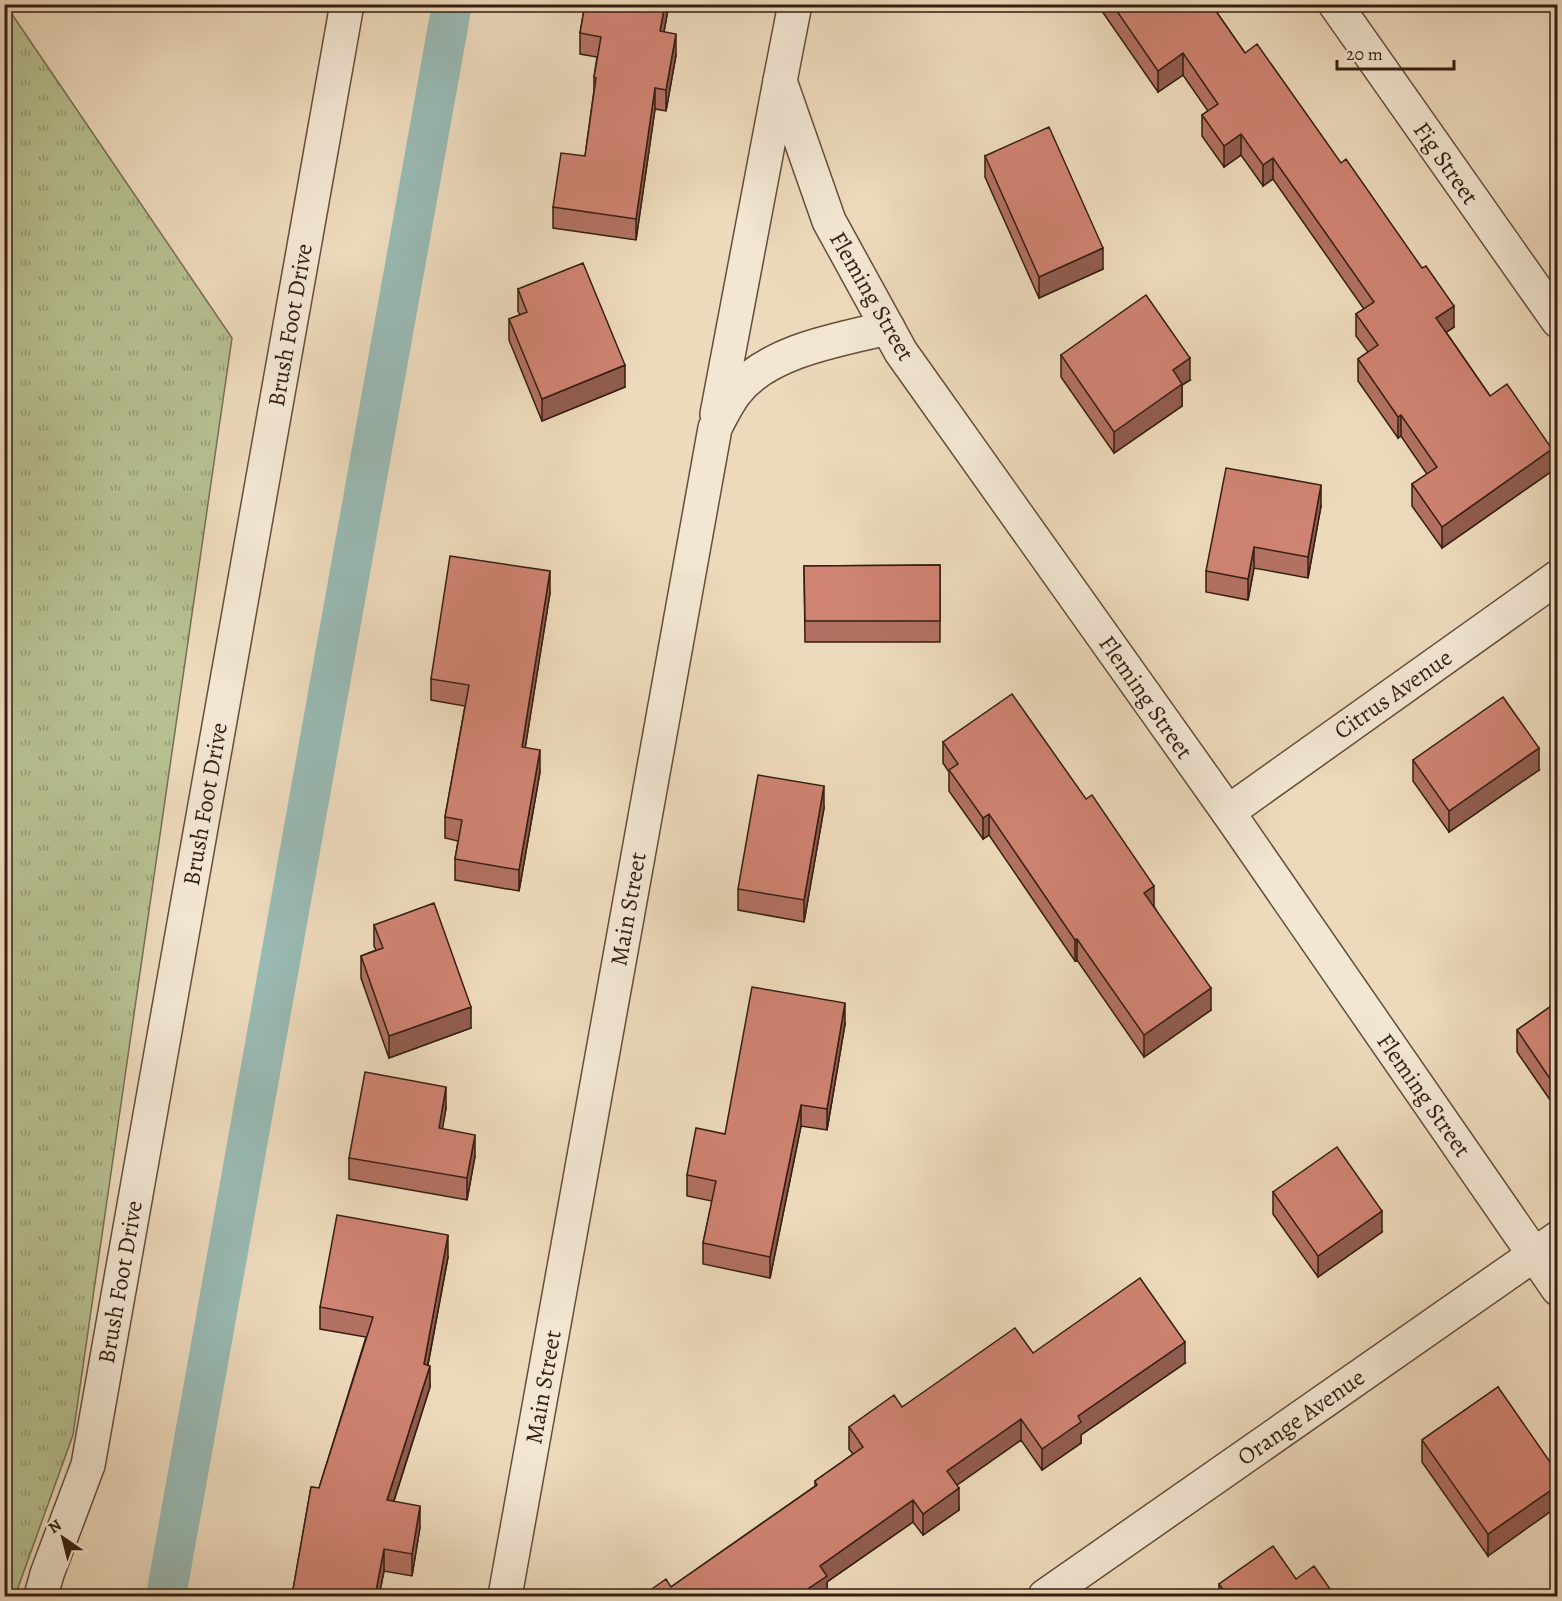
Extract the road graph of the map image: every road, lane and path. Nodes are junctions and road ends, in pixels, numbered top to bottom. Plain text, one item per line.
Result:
1 (347, 4) edge
2 (795, 4) edge
3 (1335, 4) edge
4 (780, 81) junction
5 (1557, 321) edge
6 (888, 328) junction
7 (714, 428) junction
8 (1557, 577) edge
9 (1228, 812) junction
10 (1545, 1246) edge
11 (1557, 1289) edge
12 (1053, 1594) edge
13 (41, 1596) edge
14 (505, 1596) edge

1 - 13 street, Brush Foot Drive
2 - 4 street
3 - 5 street, Fig Street
4 - 6 street, Fleming Street
4 - 7 street
6 - 7 street, Main Street
6 - 9 street, Fleming Street
7 - 14 street, Main Street
8 - 9 street, Citrus Avenue
9 - 10 street, Fleming Street
10 - 11 street, Fleming Street
10 - 12 street, Orange Avenue

